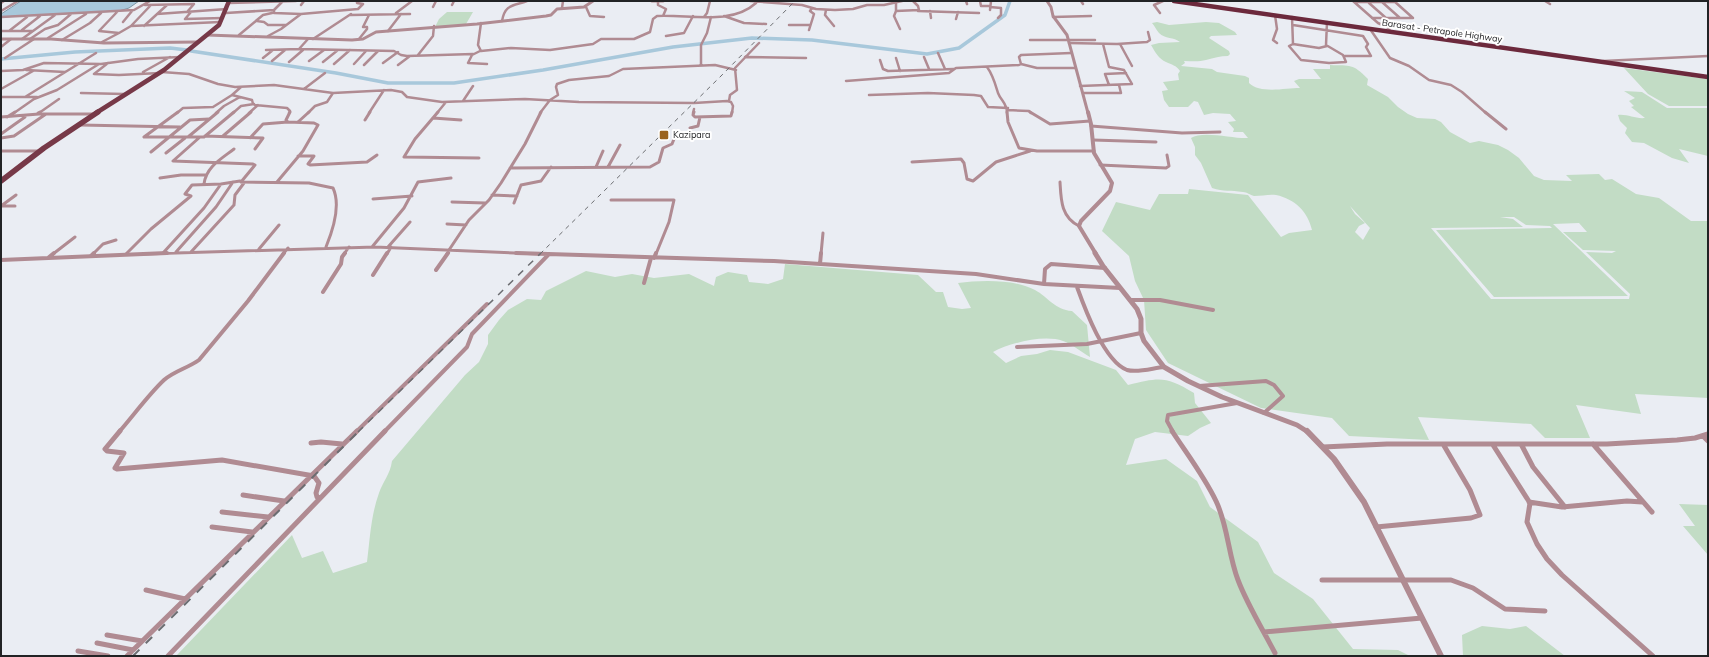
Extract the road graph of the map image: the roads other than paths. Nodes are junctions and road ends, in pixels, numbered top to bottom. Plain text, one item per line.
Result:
1 (4, 1) edge
2 (18, 1) edge
3 (150, 1) edge
4 (296, 1) edge
5 (304, 1) edge
6 (358, 1) edge
7 (412, 1) edge
8 (436, 1) edge
9 (454, 1) edge
10 (527, 1) edge
11 (563, 1) edge
12 (593, 1) edge
13 (652, 1) edge
14 (658, 1) edge
15 (663, 1) edge
16 (710, 1) edge
17 (750, 1) edge
18 (804, 1) edge
19 (902, 1) edge
20 (913, 1) edge
21 (980, 1) edge
22 (991, 1) edge
23 (1047, 1) edge
24 (1081, 1) edge
25 (1163, 1) edge
26 (1174, 1) edge
27 (1545, 1) edge
28 (229, 2) edge
29 (282, 2) edge
30 (771, 2) edge
31 (896, 2) junction
32 (1353, 2) edge
33 (1368, 2) edge
34 (1382, 2) edge
35 (1394, 2) edge
36 (1, 3) edge
37 (756, 3) junction
38 (167, 4) junction
39 (1083, 4) dead end
40 (1550, 4) dead end
41 (144, 5) junction
42 (152, 5) junction
43 (300, 5) dead end
44 (452, 5) dead end
45 (802, 5) junction
46 (433, 7) dead end
47 (586, 7) junction
48 (562, 8) junction
49 (812, 8) junction
50 (990, 8) junction
51 (355, 9) junction
52 (826, 10) junction
53 (132, 11) junction
54 (226, 11) junction
55 (274, 11) junction
56 (896, 11) junction
57 (918, 11) junction
58 (930, 11) junction
59 (1, 12) edge
60 (117, 12) junction
61 (187, 12) junction
62 (191, 12) junction
63 (940, 12) junction
64 (958, 12) junction
65 (101, 13) junction
66 (979, 13) dead end
67 (1160, 13) dead end
68 (71, 14) junction
69 (86, 14) junction
70 (157, 14) junction
71 (301, 14) junction
72 (396, 14) junction
73 (401, 14) junction
74 (410, 14) dead end
75 (55, 15) junction
76 (350, 15) junction
77 (369, 15) junction
78 (1275, 15) junction
79 (28, 16) junction
80 (40, 16) junction
81 (663, 16) junction
82 (693, 16) junction
83 (724, 16) junction
84 (1091, 16) dead end
85 (1, 17) edge
86 (604, 17) dead end
87 (704, 17) junction
88 (711, 17) junction
89 (940, 17) dead end
90 (1053, 17) junction
91 (932, 18) dead end
92 (998, 18) dead end
93 (1292, 18) junction
94 (1372, 18) junction
95 (1386, 18) junction
96 (1400, 18) junction
97 (956, 19) dead end
98 (222, 20) junction
99 (257, 21) junction
100 (502, 21) junction
101 (123, 22) dead end
102 (481, 23) junction
103 (1327, 23) junction
104 (766, 24) dead end
105 (1341, 24) junction
106 (286, 25) junction
107 (789, 25) dead end
108 (810, 25) junction
109 (1292, 25) junction
110 (131, 26) junction
111 (144, 26) junction
112 (434, 26) junction
113 (834, 26) dead end
114 (1353, 26) junction
115 (900, 29) dead end
116 (1370, 29) junction
117 (809, 30) dead end
118 (1327, 30) junction
119 (1, 31) edge
120 (8, 31) junction
121 (21, 31) junction
122 (34, 31) junction
123 (388, 31) junction
124 (1148, 32) dead end
125 (1340, 32) junction
126 (1390, 32) junction
127 (119, 33) junction
128 (1350, 34) junction
129 (207, 35) junction
130 (239, 35) junction
131 (268, 36) junction
132 (666, 36) dead end
133 (33, 38) junction
134 (48, 38) junction
135 (1, 39) edge
136 (11, 39) junction
137 (22, 39) junction
138 (308, 39) junction
139 (313, 39) junction
140 (359, 39) junction
141 (62, 40) junction
142 (1030, 40) dead end
143 (1095, 40) dead end
144 (1068, 41) junction
145 (102, 42) junction
146 (198, 42) junction
147 (759, 43) dead end
148 (1103, 44) junction
149 (1120, 44) junction
150 (1277, 44) dead end
151 (1293, 44) junction
152 (1327, 46) junction
153 (1, 47) edge
154 (301, 49) junction
155 (324, 49) junction
156 (266, 50) dead end
157 (274, 50) junction
158 (285, 50) junction
159 (338, 50) junction
160 (350, 50) junction
161 (366, 51) junction
162 (378, 51) junction
163 (480, 51) junction
164 (398, 52) junction
165 (938, 53) dead end
166 (1071, 53) junction
167 (96, 54) dead end
168 (473, 54) junction
169 (418, 55) junction
170 (411, 56) junction
171 (745, 56) junction
172 (1345, 56) junction
173 (1708, 56) edge
174 (170, 57) junction
175 (181, 57) junction
176 (924, 57) dead end
177 (5, 58) dead end
178 (263, 58) dead end
179 (806, 58) dead end
180 (896, 58) dead end
181 (880, 60) dead end
182 (272, 61) dead end
183 (309, 61) dead end
184 (1599, 61) junction
185 (289, 62) dead end
186 (323, 62) dead end
187 (80, 63) junction
188 (108, 63) junction
189 (383, 63) dead end
190 (99, 64) junction
191 (334, 64) dead end
192 (354, 64) dead end
193 (487, 64) dead end
194 (1021, 64) junction
195 (364, 65) dead end
196 (398, 65) dead end
197 (701, 65) junction
198 (1132, 66) dead end
199 (987, 67) junction
200 (954, 68) junction
201 (1075, 68) junction
202 (929, 69) junction
203 (944, 69) junction
204 (26, 70) junction
205 (736, 70) junction
206 (900, 70) junction
207 (1, 71) edge
208 (34, 71) junction
209 (66, 72) junction
210 (141, 73) junction
211 (161, 73) junction
212 (325, 73) dead end
213 (1126, 73) junction
214 (1708, 77) edge
215 (846, 81) dead end
216 (1118, 85) junction
217 (473, 86) dead end
218 (1080, 86) junction
219 (1109, 86) junction
220 (242, 87) junction
221 (1, 89) edge
222 (304, 89) junction
223 (384, 90) junction
224 (80, 93) dead end
225 (333, 93) junction
226 (1083, 93) junction
227 (124, 94) junction
228 (869, 95) dead end
229 (232, 96) junction
230 (1, 97) edge
231 (25, 97) junction
232 (38, 97) junction
233 (240, 97) junction
234 (59, 99) dead end
235 (550, 100) junction
236 (463, 101) junction
237 (729, 101) junction
238 (447, 102) junction
239 (254, 104) junction
240 (259, 105) junction
241 (694, 109) dead end
242 (1008, 109) junction
243 (36, 114) junction
244 (46, 114) junction
245 (95, 114) junction
246 (27, 116) junction
247 (1, 117) edge
248 (6, 117) junction
249 (700, 117) junction
250 (433, 118) junction
251 (209, 119) junction
252 (365, 120) dead end
253 (460, 120) dead end
254 (288, 122) junction
255 (298, 123) junction
256 (80, 124) junction
257 (1091, 124) junction
258 (157, 127) junction
259 (180, 127) junction
260 (690, 128) dead end
261 (1506, 129) dead end
262 (1220, 132) dead end
263 (686, 133) dead end
264 (1, 134) edge
265 (205, 136) junction
266 (223, 136) junction
267 (187, 137) junction
268 (200, 137) junction
269 (1, 138) edge
270 (168, 138) junction
271 (250, 138) junction
272 (1093, 140) junction
273 (1156, 142) dead end
274 (620, 145) dead end
275 (234, 149) dead end
276 (255, 149) dead end
277 (1033, 150) junction
278 (40, 151) junction
279 (603, 151) dead end
280 (1094, 151) junction
281 (1, 152) edge
282 (151, 152) dead end
283 (166, 153) dead end
284 (377, 155) dead end
285 (1167, 155) dead end
286 (298, 156) junction
287 (479, 158) dead end
288 (216, 162) junction
289 (912, 162) dead end
290 (1100, 164) junction
291 (551, 167) junction
292 (596, 167) junction
293 (608, 167) junction
294 (510, 168) junction
295 (206, 175) junction
296 (160, 178) dead end
297 (452, 178) dead end
298 (1, 181) edge
299 (233, 182) junction
300 (242, 182) junction
301 (277, 182) junction
302 (1060, 182) dead end
303 (204, 184) junction
304 (222, 184) junction
305 (16, 195) dead end
306 (492, 195) junction
307 (412, 196) junction
308 (517, 196) junction
309 (373, 199) dead end
310 (611, 200) dead end
311 (452, 202) dead end
312 (514, 203) dead end
313 (485, 204) junction
314 (1, 206) edge
315 (15, 206) dead end
316 (410, 222) dead end
317 (278, 224) dead end
318 (447, 224) dead end
319 (466, 225) junction
320 (1079, 226) junction
321 (823, 234) dead end
322 (75, 237) dead end
323 (116, 240) dead end
324 (326, 247) junction
325 (349, 247) junction
326 (372, 247) junction
327 (390, 247) junction
328 (288, 248) junction
329 (259, 249) junction
330 (449, 250) junction
331 (176, 252) junction
332 (191, 252) junction
333 (162, 253) junction
334 (125, 254) junction
335 (548, 254) junction
336 (91, 256) junction
337 (48, 258) junction
338 (652, 258) junction
339 (1, 260) edge
340 (820, 264) junction
341 (1105, 268) junction
342 (436, 270) dead end
343 (373, 275) dead end
344 (644, 282) dead end
345 (1044, 284) junction
346 (1077, 287) junction
347 (1120, 288) junction
348 (323, 292) dead end
349 (1130, 300) junction
350 (488, 304) dead end
351 (1213, 310) dead end
352 (1141, 333) junction
353 (1100, 341) junction
354 (1017, 347) dead end
355 (1164, 367) junction
356 (1199, 386) junction
357 (1237, 403) junction
358 (1264, 413) junction
359 (1706, 435) edge
360 (1708, 441) edge
361 (311, 443) dead end
362 (342, 444) junction
363 (1443, 444) junction
364 (1521, 444) junction
365 (1593, 444) junction
366 (1494, 445) junction
367 (1322, 447) junction
368 (310, 476) junction
369 (243, 495) dead end
370 (319, 498) junction
371 (284, 501) junction
372 (1529, 502) junction
373 (1642, 502) junction
374 (1565, 507) junction
375 (222, 512) dead end
376 (1652, 512) dead end
377 (268, 517) junction
378 (212, 527) dead end
379 (1376, 527) junction
380 (252, 532) junction
381 (1402, 578) junction
382 (1322, 580) dead end
383 (146, 590) dead end
384 (185, 599) junction
385 (1544, 611) dead end
386 (1422, 618) junction
387 (1264, 632) junction
388 (107, 635) dead end
389 (142, 641) junction
390 (97, 643) dead end
391 (133, 650) junction
392 (78, 651) dead end
393 (1275, 653) dead end
394 (108, 656) edge
395 (127, 656) edge
396 (168, 656) edge
397 (1442, 656) edge
398 (1653, 656) edge

1 - 36 street
2 - 59 street
3 - 41 street
4 - 29 street
5 - 43 street
6 - 51 street
7 - 72 street
8 - 46 street
9 - 44 street
10 - 100 street
11 - 48 street
12 - 47 street
13 - 14 street
14 - 15 street
14 - 81 street
16 - 87 street
17 - 37 street
18 - 45 street
19 - 31 street
20 - 57 street
21 - 50 street
22 - 50 street
23 - 90 street
24 - 39 street
25 - 67 street
26 - 78 highway, Barasat - Petrapole Highway
27 - 40 street
28 - 29 street
28 - 54 main road
29 - 55 street
30 - 37 street
30 - 45 street
31 - 52 street
31 - 56 street
32 - 33 street
32 - 94 street
33 - 34 street
33 - 95 street
34 - 35 street
34 - 96 street
35 - 96 street
37 - 83 street
38 - 42 street
38 - 61 street
38 - 70 street
41 - 42 street
41 - 53 street
42 - 110 street
45 - 49 street
47 - 48 street
47 - 86 street
48 - 100 street
49 - 52 street
49 - 108 street
50 - 92 street
51 - 71 street
51 - 76 street
52 - 113 street
53 - 60 street
53 - 101 street
54 - 55 street
54 - 62 street
54 - 98 main road
55 - 71 street
55 - 99 street
56 - 57 street
56 - 115 street
57 - 58 street
58 - 63 street
58 - 91 street
60 - 65 street
60 - 127 street
61 - 62 street
61 - 70 street
62 - 98 street
63 - 64 street
63 - 89 street
64 - 66 street
64 - 97 street
65 - 69 street
65 - 141 street
68 - 69 street
68 - 75 street
68 - 133 street
69 - 134 street
70 - 111 street
71 - 106 street
72 - 73 street
72 - 77 street
73 - 74 street
73 - 123 street
75 - 80 street
75 - 122 street
76 - 77 street
76 - 139 street
77 - 140 street
78 - 93 highway, Barasat - Petrapole Highway
78 - 150 street
79 - 80 street
79 - 85 street
79 - 120 street
80 - 121 street
81 - 82 street
81 - 163 street
82 - 87 street
82 - 132 street
83 - 88 street
83 - 104 street
84 - 90 street
87 - 88 street
88 - 197 street
90 - 144 street
93 - 103 highway, Barasat - Petrapole Highway
93 - 109 street
94 - 95 street
94 - 126 street
95 - 96 street
98 - 111 street
98 - 129 main road
99 - 106 street
99 - 130 street
100 - 102 street
102 - 112 street
102 - 163 street
103 - 105 highway, Barasat - Petrapole Highway
103 - 118 street
105 - 114 highway, Barasat - Petrapole Highway
105 - 125 street
106 - 131 street
107 - 108 street
108 - 117 street
109 - 118 street
109 - 151 street
110 - 111 street
110 - 127 street
112 - 123 street
112 - 169 street
114 - 116 highway, Barasat - Petrapole Highway
114 - 128 street
116 - 126 highway, Barasat - Petrapole Highway
116 - 261 street
118 - 125 street
118 - 152 street
119 - 120 street
120 - 121 street
121 - 122 street
122 - 137 street
123 - 140 street
124 - 149 street
125 - 128 street
126 - 184 highway, Barasat - Petrapole Highway
127 - 145 street
128 - 172 street
129 - 130 street
129 - 146 main road
130 - 131 street
131 - 138 street
133 - 134 street
133 - 137 street
133 - 177 street
134 - 141 street
135 - 136 street
136 - 137 street
136 - 153 street
138 - 139 street
138 - 154 street
139 - 140 street
141 - 145 street
142 - 144 street
143 - 144 street
144 - 148 street
144 - 166 street
145 - 146 street
146 - 175 main road
147 - 171 street
148 - 149 street
148 - 213 street
149 - 198 street
151 - 152 street
151 - 172 street
152 - 172 street
154 - 155 street
154 - 158 street
154 - 185 street
155 - 159 street
155 - 183 street
156 - 157 street
157 - 158 street
157 - 178 street
158 - 182 street
159 - 160 street
159 - 186 street
160 - 161 street
160 - 191 street
161 - 162 street
161 - 192 street
162 - 164 street
162 - 195 street
163 - 168 street
164 - 170 street
164 - 189 street
165 - 203 street
166 - 194 street
166 - 201 street
167 - 187 street
168 - 169 street
168 - 193 street
169 - 170 street
170 - 196 street
171 - 179 street
171 - 205 street
173 - 184 street
174 - 175 street
174 - 188 street
174 - 210 street
175 - 211 main road
176 - 202 street
180 - 206 street
181 - 206 street
184 - 214 highway, Barasat - Petrapole Highway
187 - 190 street
187 - 204 street
187 - 209 street
188 - 190 street
188 - 210 street
190 - 232 street
194 - 199 street
194 - 201 street
197 - 205 street
197 - 235 street
199 - 200 street
199 - 242 street
200 - 203 street
200 - 215 street
201 - 218 street
202 - 203 street
202 - 206 street
204 - 207 street
204 - 208 street
205 - 237 street
208 - 209 street
208 - 221 street
209 - 231 street
210 - 211 street
211 - 220 street
211 - 227 main road
212 - 222 street
213 - 216 street
213 - 219 street
216 - 219 street
216 - 226 street
217 - 236 street
218 - 219 street
218 - 226 street
220 - 222 street
220 - 229 street
222 - 225 street
223 - 225 street
223 - 238 street
223 - 252 street
224 - 227 street
225 - 255 street
226 - 257 street
227 - 245 main road
228 - 242 street
229 - 233 street
229 - 258 street
230 - 231 street
231 - 232 street
232 - 248 street
233 - 239 street
233 - 251 street
234 - 243 street
235 - 236 street
235 - 237 street
235 - 294 street
236 - 238 street
237 - 249 street
238 - 250 street
239 - 240 street
239 - 265 street
240 - 254 street
240 - 266 street
241 - 249 street
242 - 257 street
242 - 277 street
243 - 244 street
243 - 246 street
244 - 245 street
244 - 269 street
245 - 256 main road
246 - 248 street
246 - 264 street
247 - 248 street
249 - 260 street
250 - 253 street
250 - 287 street
251 - 259 street
251 - 267 street
254 - 255 street
254 - 271 street
255 - 286 street
256 - 258 street
256 - 278 main road
257 - 262 street
257 - 272 street
258 - 259 street
258 - 270 street
259 - 270 street
263 - 293 street
265 - 266 street
265 - 268 street
266 - 271 street
267 - 268 street
267 - 270 street
267 - 283 street
268 - 288 street
270 - 282 street
271 - 276 street
272 - 273 street
272 - 280 street
274 - 293 street
275 - 288 street
277 - 280 street
277 - 289 street
278 - 281 street
278 - 298 main road
279 - 292 street
280 - 290 street
284 - 286 street
285 - 290 street
286 - 301 street
288 - 295 street
288 - 300 street
290 - 320 street
291 - 292 street
291 - 294 street
291 - 308 street
292 - 293 street
294 - 306 street
295 - 296 street
295 - 303 street
297 - 307 street
299 - 300 street
299 - 304 street
299 - 331 street
300 - 301 street
300 - 332 street
301 - 324 street
302 - 320 street
303 - 304 street
303 - 334 street
304 - 333 street
305 - 314 street
306 - 308 street
306 - 313 street
307 - 309 street
307 - 326 street
308 - 312 street
310 - 338 street
311 - 313 street
313 - 319 street
314 - 315 street
316 - 327 street
317 - 329 street
318 - 319 street
319 - 330 street
320 - 341 street
321 - 340 street
322 - 337 street
323 - 336 street
324 - 325 street
324 - 328 street
325 - 326 street
325 - 348 street
326 - 327 street
327 - 330 street
327 - 343 street
328 - 329 street
328 - 368 street
329 - 332 street
330 - 335 street
330 - 342 street
331 - 332 street
331 - 333 street
333 - 334 street
334 - 336 street
335 - 338 street
335 - 370 street
336 - 337 street
337 - 339 street
338 - 340 street
338 - 344 street
340 - 345 street
341 - 345 street
341 - 347 street
345 - 346 street
346 - 347 street
346 - 353 street
347 - 349 street
349 - 351 street
349 - 352 street
350 - 362 street
352 - 353 street
352 - 355 street
353 - 354 street
353 - 355 street
355 - 356 street
356 - 357 street
356 - 358 street
357 - 358 street
357 - 387 street
358 - 367 street
359 - 360 street
359 - 365 street
361 - 362 street
362 - 368 street
363 - 366 street
363 - 367 street
363 - 379 street
364 - 365 street
364 - 366 street
364 - 374 street
365 - 373 street
366 - 372 street
367 - 379 street
368 - 370 street
368 - 371 street
369 - 371 street
370 - 396 street
371 - 377 street
372 - 374 street
372 - 398 street
373 - 374 street
373 - 376 street
375 - 377 street
377 - 380 street
378 - 380 street
379 - 381 street
380 - 384 street
381 - 382 street
381 - 385 street
381 - 386 street
383 - 384 street
384 - 389 street
386 - 387 street
386 - 397 street
387 - 393 street
388 - 389 street
389 - 391 street
390 - 391 street
391 - 395 street
392 - 394 street

